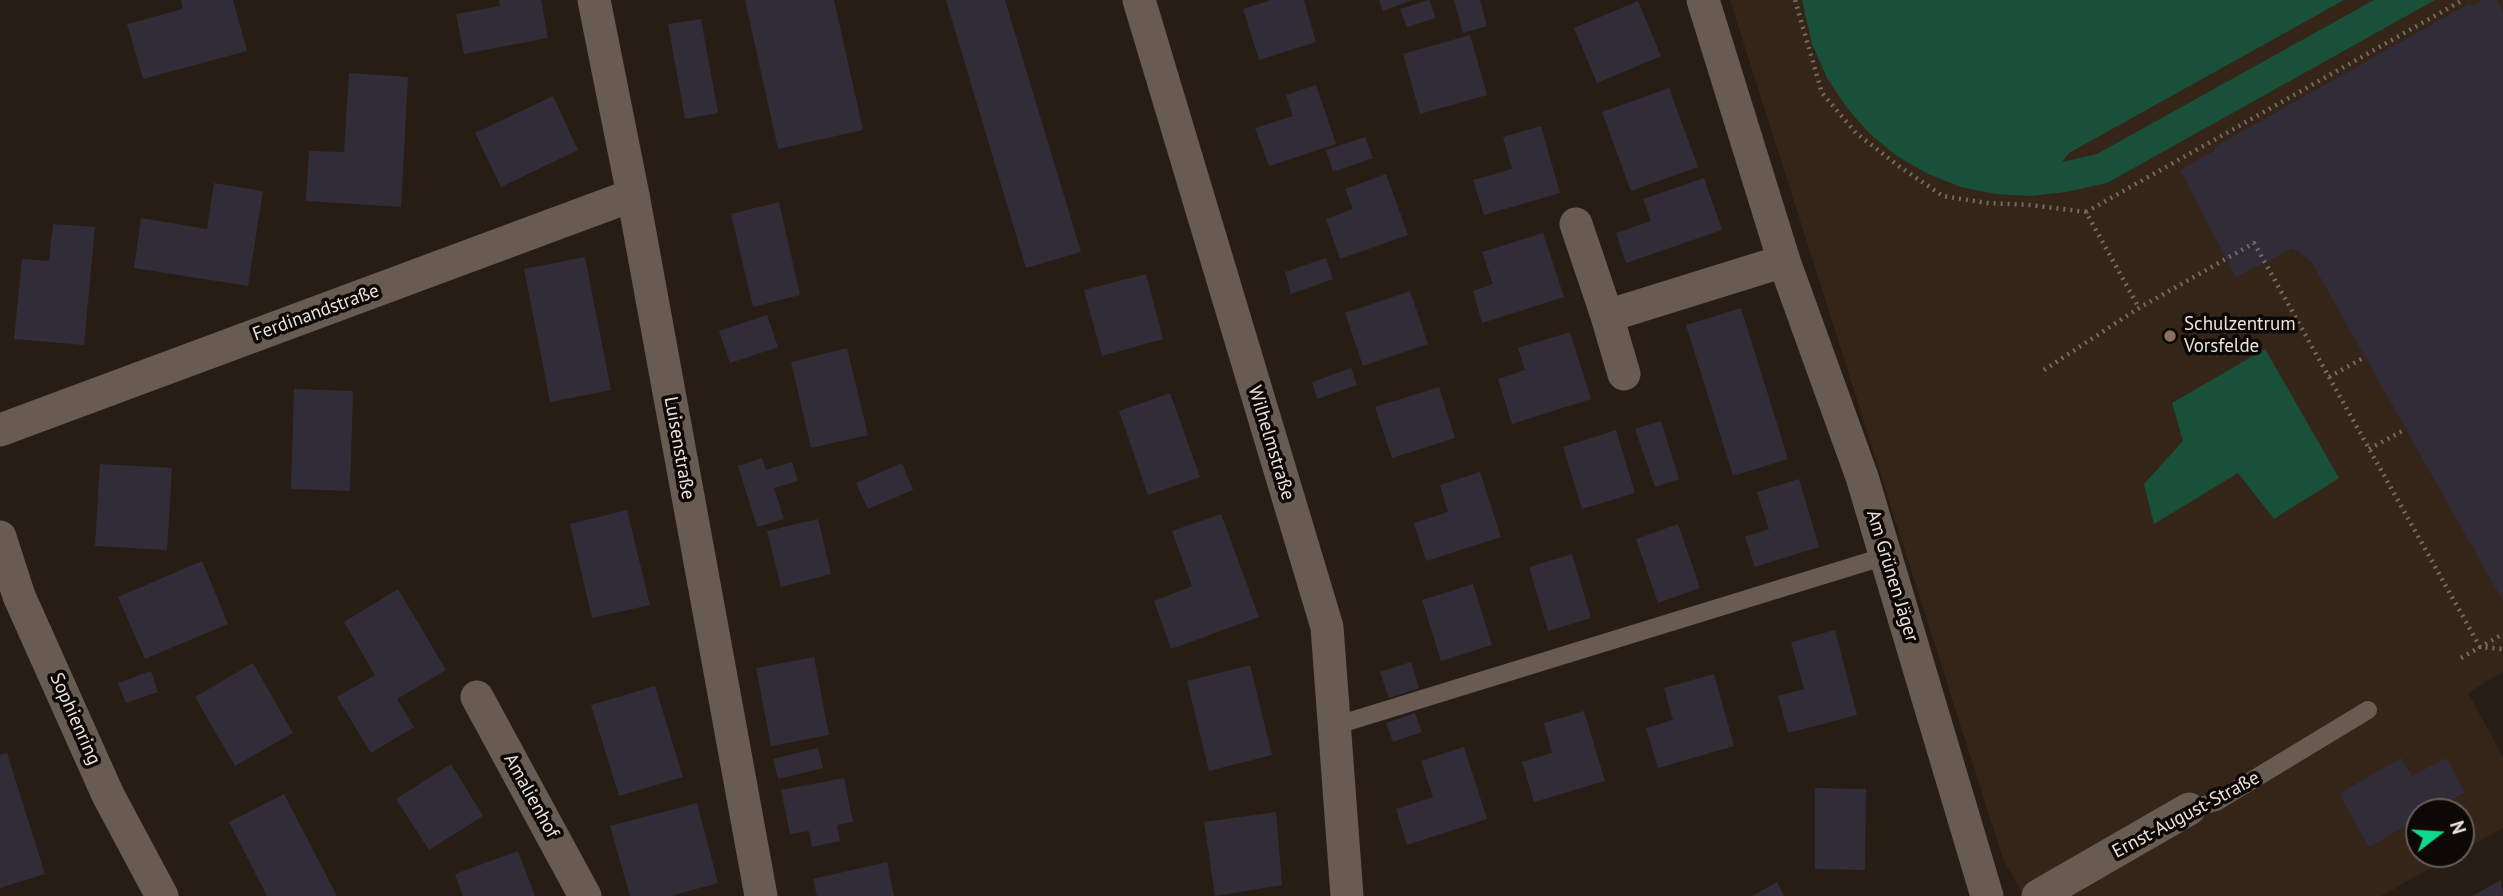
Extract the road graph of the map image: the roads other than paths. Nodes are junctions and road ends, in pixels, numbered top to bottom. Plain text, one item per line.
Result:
1 (594, 0) edge
2 (1139, 0) edge
3 (1703, 0) edge
4 (633, 195) junction
5 (1576, 223) dead end
6 (1784, 261) junction
7 (1606, 316) junction
8 (1624, 374) dead end
9 (0, 430) edge
10 (0, 537) edge
11 (1886, 556) junction
12 (477, 697) dead end
13 (2368, 710) dead end
14 (1334, 726) junction
15 (2189, 809) joint
16 (162, 896) edge
17 (586, 896) edge
18 (761, 896) edge
19 (1347, 896) edge
20 (1987, 896) edge
21 (2038, 896) edge

1 - 4 street, Luisenstraße
2 - 14 street, Wilhelmstraße
3 - 6 street, Am Grünen Jäger
4 - 9 street, Ferdinandstraße
4 - 18 street, Luisenstraße
5 - 7 street
6 - 7 street
6 - 11 street, Am Grünen Jäger
7 - 8 street
10 - 16 street, Sophienring
11 - 14 lane
11 - 20 street, Am Grünen Jäger
12 - 17 street, Amalienhof
13 - 15 lane, Ernst-August-Straße
14 - 19 street, Wilhelmstraße
15 - 21 street, Ernst-August-Straße

